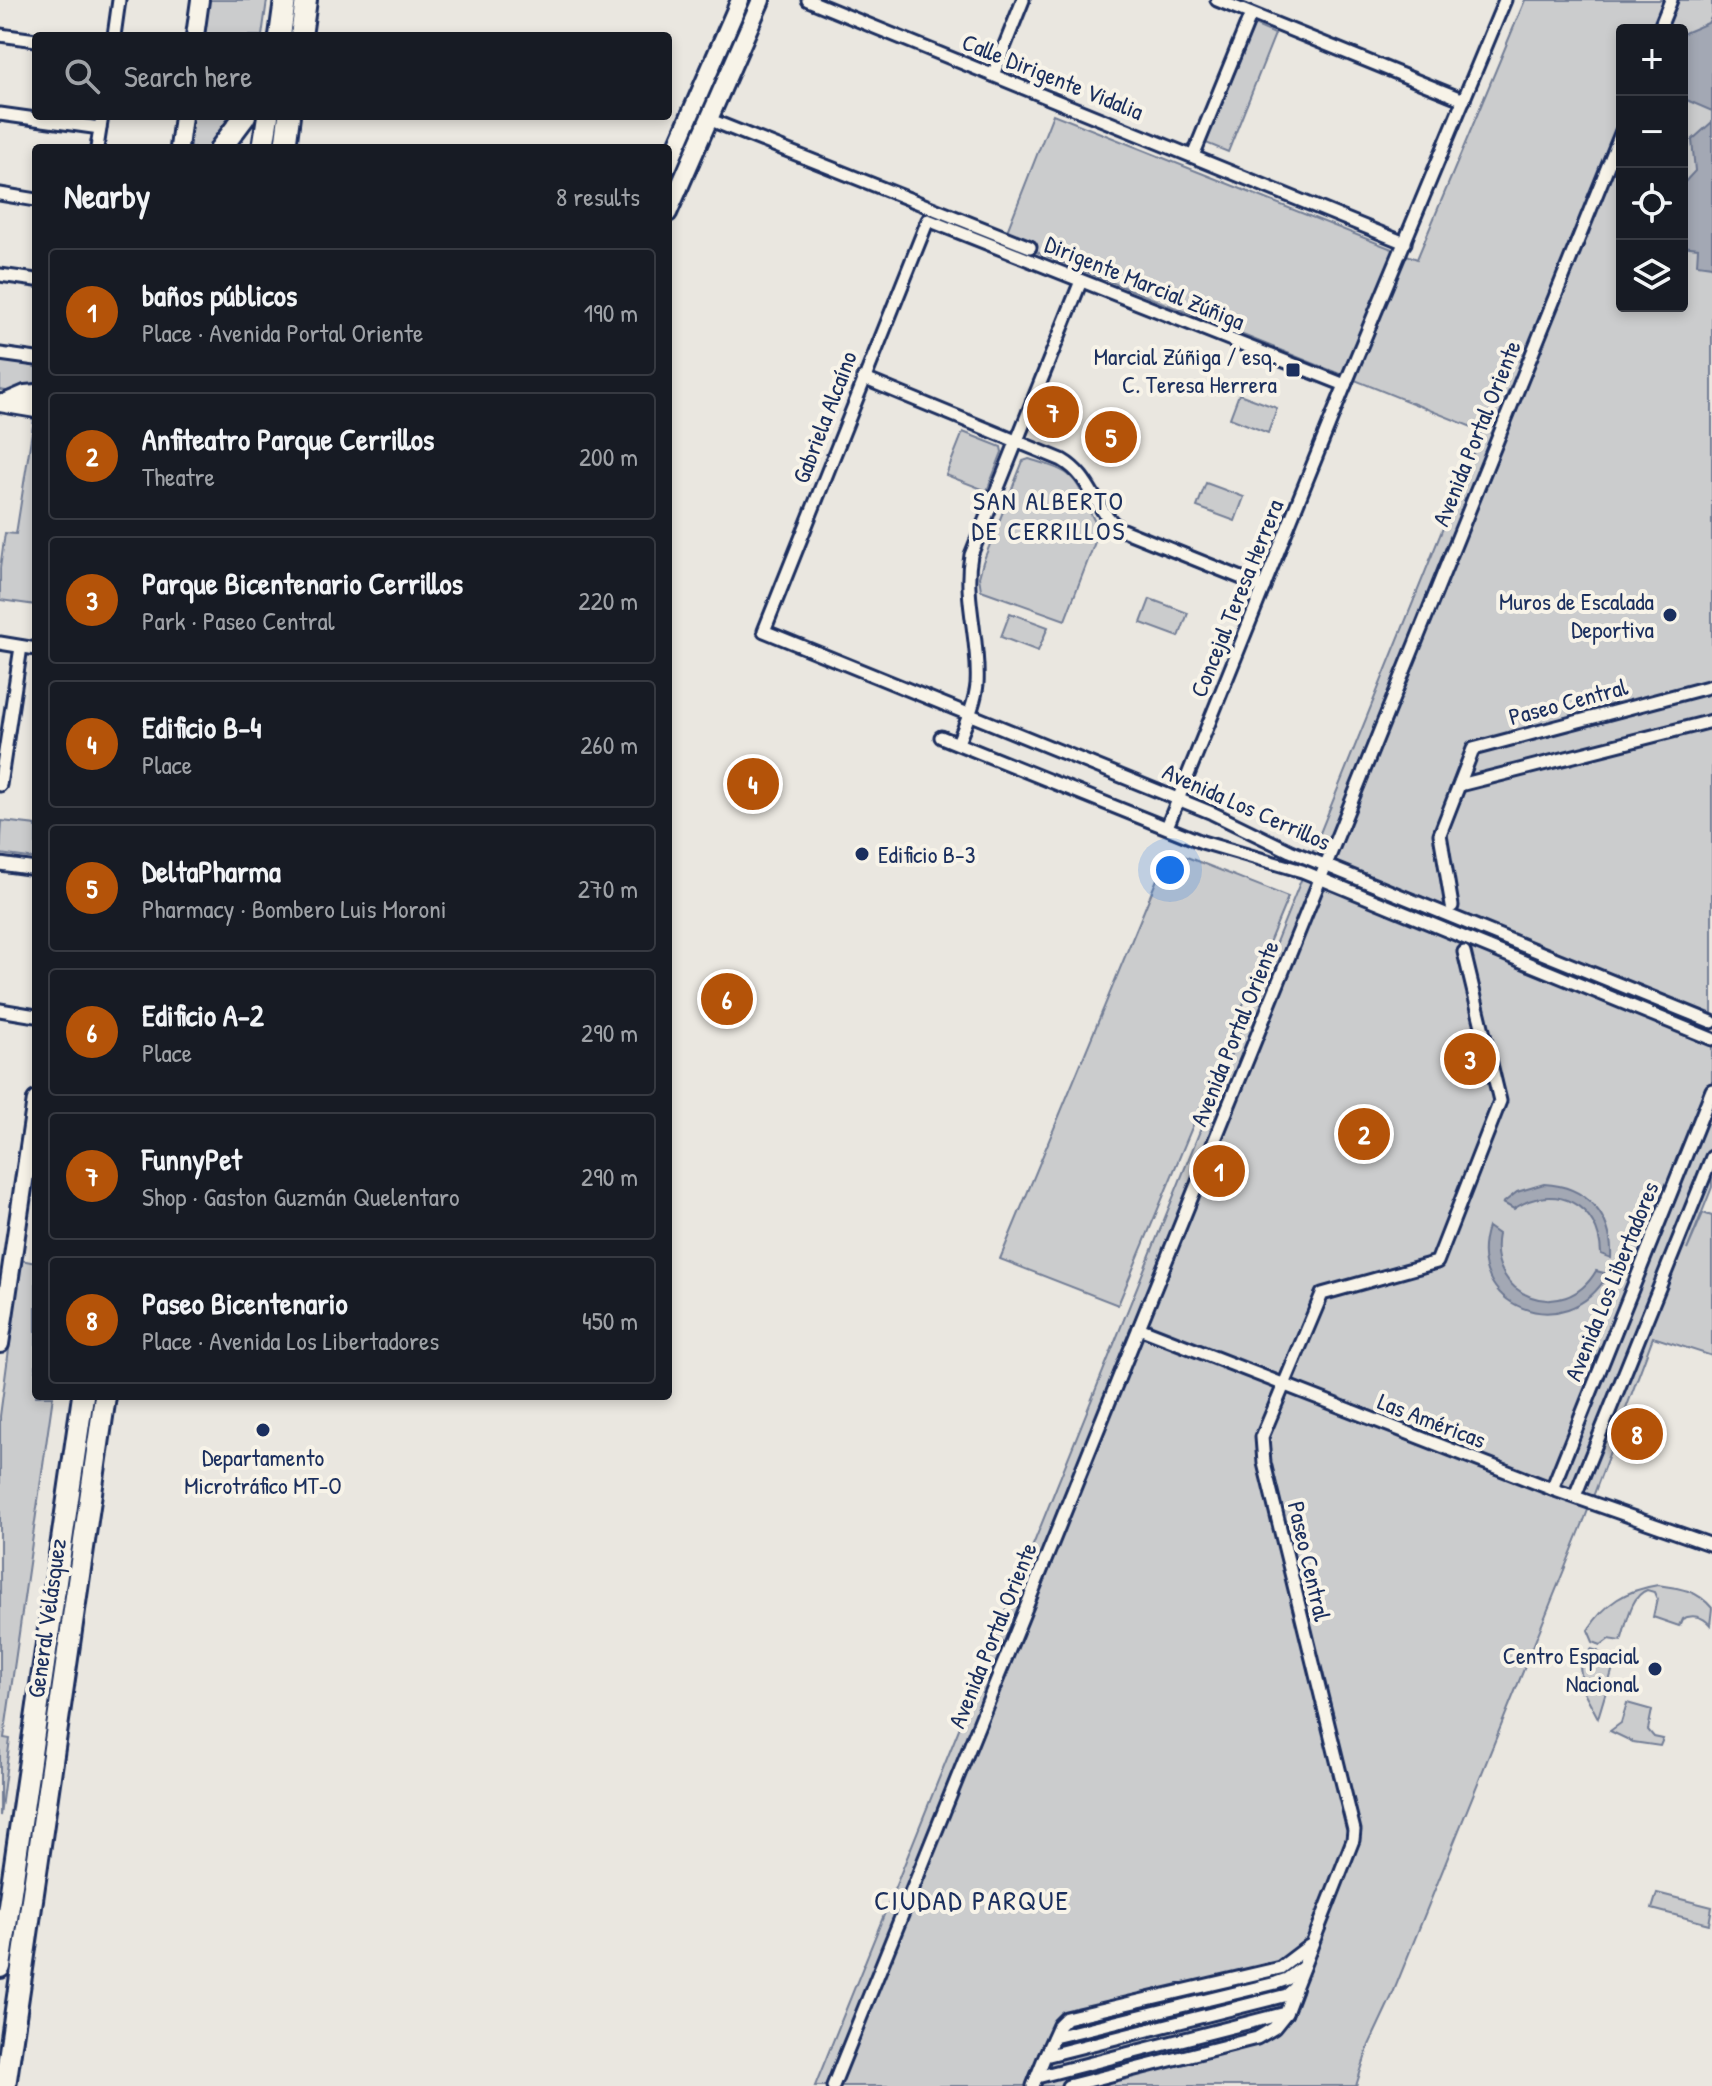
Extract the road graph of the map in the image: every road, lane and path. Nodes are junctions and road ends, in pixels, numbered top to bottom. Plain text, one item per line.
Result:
1 (119, 0) edge
2 (200, 0) edge
3 (285, 0) edge
4 (306, 0) edge
5 (740, 0) edge
6 (761, 0) edge
7 (808, 0) edge
8 (1023, 0) edge
9 (1217, 0) edge
10 (1505, 0) edge
11 (1671, 0) edge
12 (1251, 14) junction
13 (1661, 24) edge
14 (115, 32) edge
15 (196, 32) edge
16 (281, 32) edge
17 (302, 32) edge
18 (0, 35) edge
19 (32, 39) edge
20 (993, 75) junction
21 (1464, 100) junction
22 (0, 114) edge
23 (32, 117) edge
24 (708, 119) junction
25 (76, 120) edge
26 (182, 120) edge
27 (242, 120) edge
28 (267, 120) edge
29 (288, 120) edge
30 (101, 122) edge
31 (98, 144) edge
32 (180, 144) edge
33 (224, 144) edge
34 (264, 144) edge
35 (286, 144) edge
36 (1616, 146) edge
37 (1193, 156) junction
38 (672, 157) edge
39 (0, 194) edge
40 (32, 199) edge
41 (672, 204) edge
42 (928, 220) joint
43 (1405, 243) junction
44 (1030, 247) dead end
45 (0, 275) edge
46 (32, 279) edge
47 (1081, 281) junction
48 (0, 354) edge
49 (32, 358) edge
50 (863, 378) junction
51 (1345, 385) junction
52 (32, 393) edge
53 (2, 403) edge
54 (32, 408) edge
55 (1018, 441) junction
56 (1264, 587) junction
57 (764, 631) joint
58 (0, 643) edge
59 (21, 647) junction
60 (32, 648) edge
61 (1712, 686) edge
62 (969, 715) junction
63 (1712, 721) edge
64 (941, 737) dead end
65 (958, 743) junction
66 (0, 785) edge
67 (1460, 785) junction
68 (1179, 800) junction
69 (1167, 827) junction
70 (0, 864) edge
71 (1326, 865) junction
72 (32, 868) edge
73 (1320, 879) junction
74 (1452, 906) dead end
75 (1464, 952) dead end
76 (0, 1010) edge
77 (32, 1015) edge
78 (1712, 1022) edge
79 (1712, 1039) edge
80 (1712, 1090) edge
81 (32, 1127) edge
82 (1712, 1157) edge
83 (1139, 1328) junction
84 (0, 1344) edge
85 (1283, 1386) junction
86 (82, 1400) edge
87 (104, 1400) edge
88 (1552, 1489) junction
89 (1575, 1496) junction
90 (1712, 1545) edge
91 (1313, 1943) junction
92 (1304, 1966) junction
93 (0, 1967) edge
94 (1295, 1988) junction
95 (1286, 2013) junction
96 (1054, 2037) junction
97 (1045, 2056) junction
98 (1035, 2081) edge
99 (5, 2086) edge
100 (833, 2086) edge
101 (1068, 2086) edge

1 - 14 street
2 - 15 main road
3 - 16 highway
4 - 17 highway
5 - 38 main road
6 - 24 main road
7 - 20 street, Calle Dirigente Vidalia
8 - 20 street
9 - 12 street
10 - 21 street, Concejal Teresa Herrera
11 - 13 street
12 - 21 street
12 - 37 street
18 - 19 street
20 - 37 street, Calle Dirigente Vidalia
21 - 43 street, Concejal Teresa Herrera
22 - 23 street
24 - 41 main road
24 - 44 street
25 - 30 street
26 - 32 main road
27 - 33 highway
28 - 34 highway
29 - 35 highway
30 - 31 street
36 - 71 street, Avenida Portal Oriente
37 - 43 street, Calle Dirigente Vidalia
39 - 40 street
42 - 47 street, Dirigente Marcial Zúñiga
42 - 50 street, Gabriela Alcaíno
43 - 51 street, Concejal Teresa Herrera
45 - 46 street
47 - 51 street, Dirigente Marcial Zúñiga
47 - 55 street
48 - 49 street
50 - 55 street
50 - 57 street, Gabriela Alcaíno
51 - 56 street, Concejal Teresa Herrera
52 - 53 main road
53 - 54 main road
55 - 56 street
55 - 62 street
56 - 68 street, Concejal Teresa Herrera
57 - 62 street, Avenida Los Cerrillos
58 - 59 street
59 - 60 street
59 - 66 street
61 - 67 street, Paseo Central
62 - 65 street
62 - 68 street, Avenida Los Cerrillos
63 - 67 street
64 - 65 street, Avenida Los Cerrillos
65 - 69 street, Avenida Los Cerrillos
67 - 74 street, Paseo Central
68 - 69 street, Concejal Teresa Herrera
68 - 71 street, Avenida Los Cerrillos
69 - 73 street, Avenida Los Cerrillos
70 - 72 street
71 - 73 street, Avenida Portal Oriente
71 - 78 street, Avenida Los Cerrillos
73 - 79 street, Avenida Los Cerrillos
73 - 83 street, Avenida Portal Oriente
75 - 85 street, Paseo Central
76 - 77 street
80 - 88 street, Avenida Los Libertadores
81 - 84 main road
82 - 89 street, Avenida Los Libertadores
83 - 85 street, Las Américas
83 - 100 street, Avenida Portal Oriente
85 - 88 street, Las Américas
85 - 91 street, Paseo Central
86 - 93 highway, General Velásquez
87 - 99 highway, General Velásquez
88 - 89 street, Las Américas
89 - 90 street, Las Américas
91 - 92 street, Paseo Central
91 - 96 street
92 - 94 street, Paseo Central
92 - 96 street
94 - 95 street, Paseo Central
94 - 97 street
95 - 98 street
95 - 101 street
96 - 97 street
97 - 98 street

